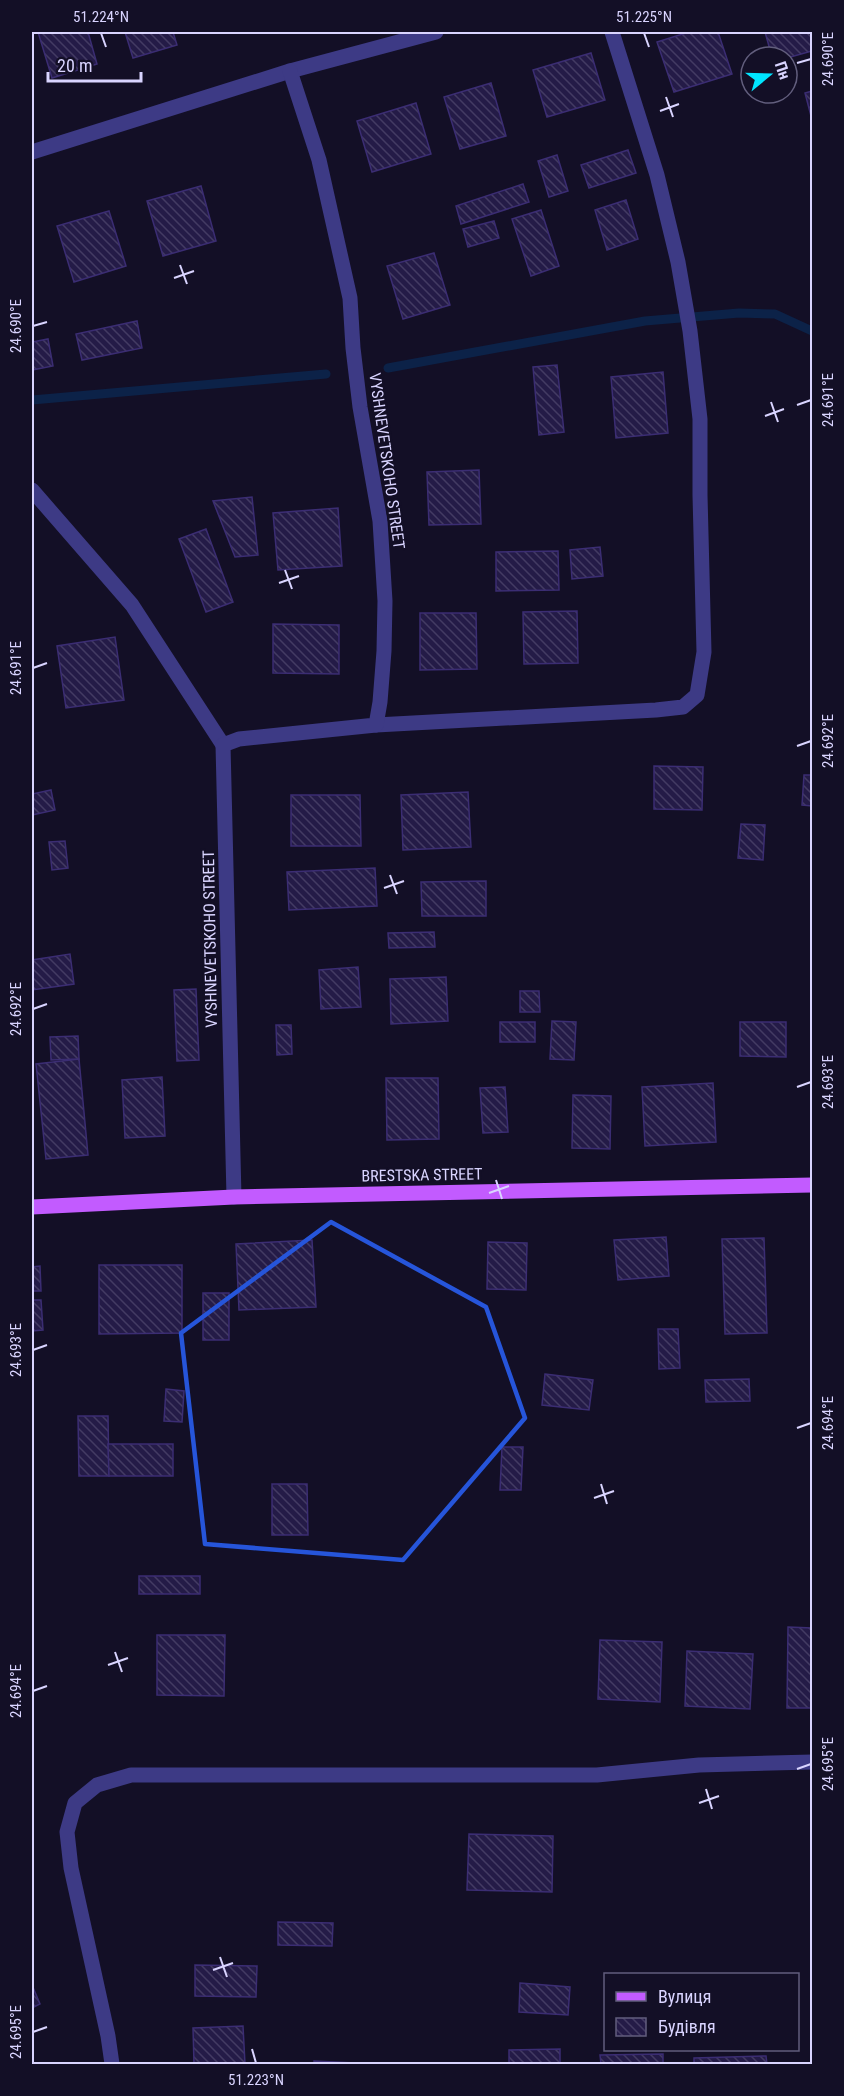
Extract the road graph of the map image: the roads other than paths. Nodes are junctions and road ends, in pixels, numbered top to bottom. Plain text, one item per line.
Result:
1 (436, 32) edge
2 (612, 32) edge
3 (290, 71) junction
4 (32, 152) edge
5 (32, 490) edge
6 (375, 725) junction
7 (223, 745) junction
8 (813, 1185) edge
9 (234, 1197) junction
10 (32, 1207) edge
11 (813, 1762) edge
12 (112, 2064) edge

1 - 3 street
2 - 6 street
3 - 4 street
3 - 6 street, VYSHNEVETSKOHO STREET
5 - 7 street
6 - 7 street
7 - 9 street, VYSHNEVETSKOHO STREET
8 - 9 main road, BRESTSKA STREET
9 - 10 main road, BRESTSKA STREET
11 - 12 street

